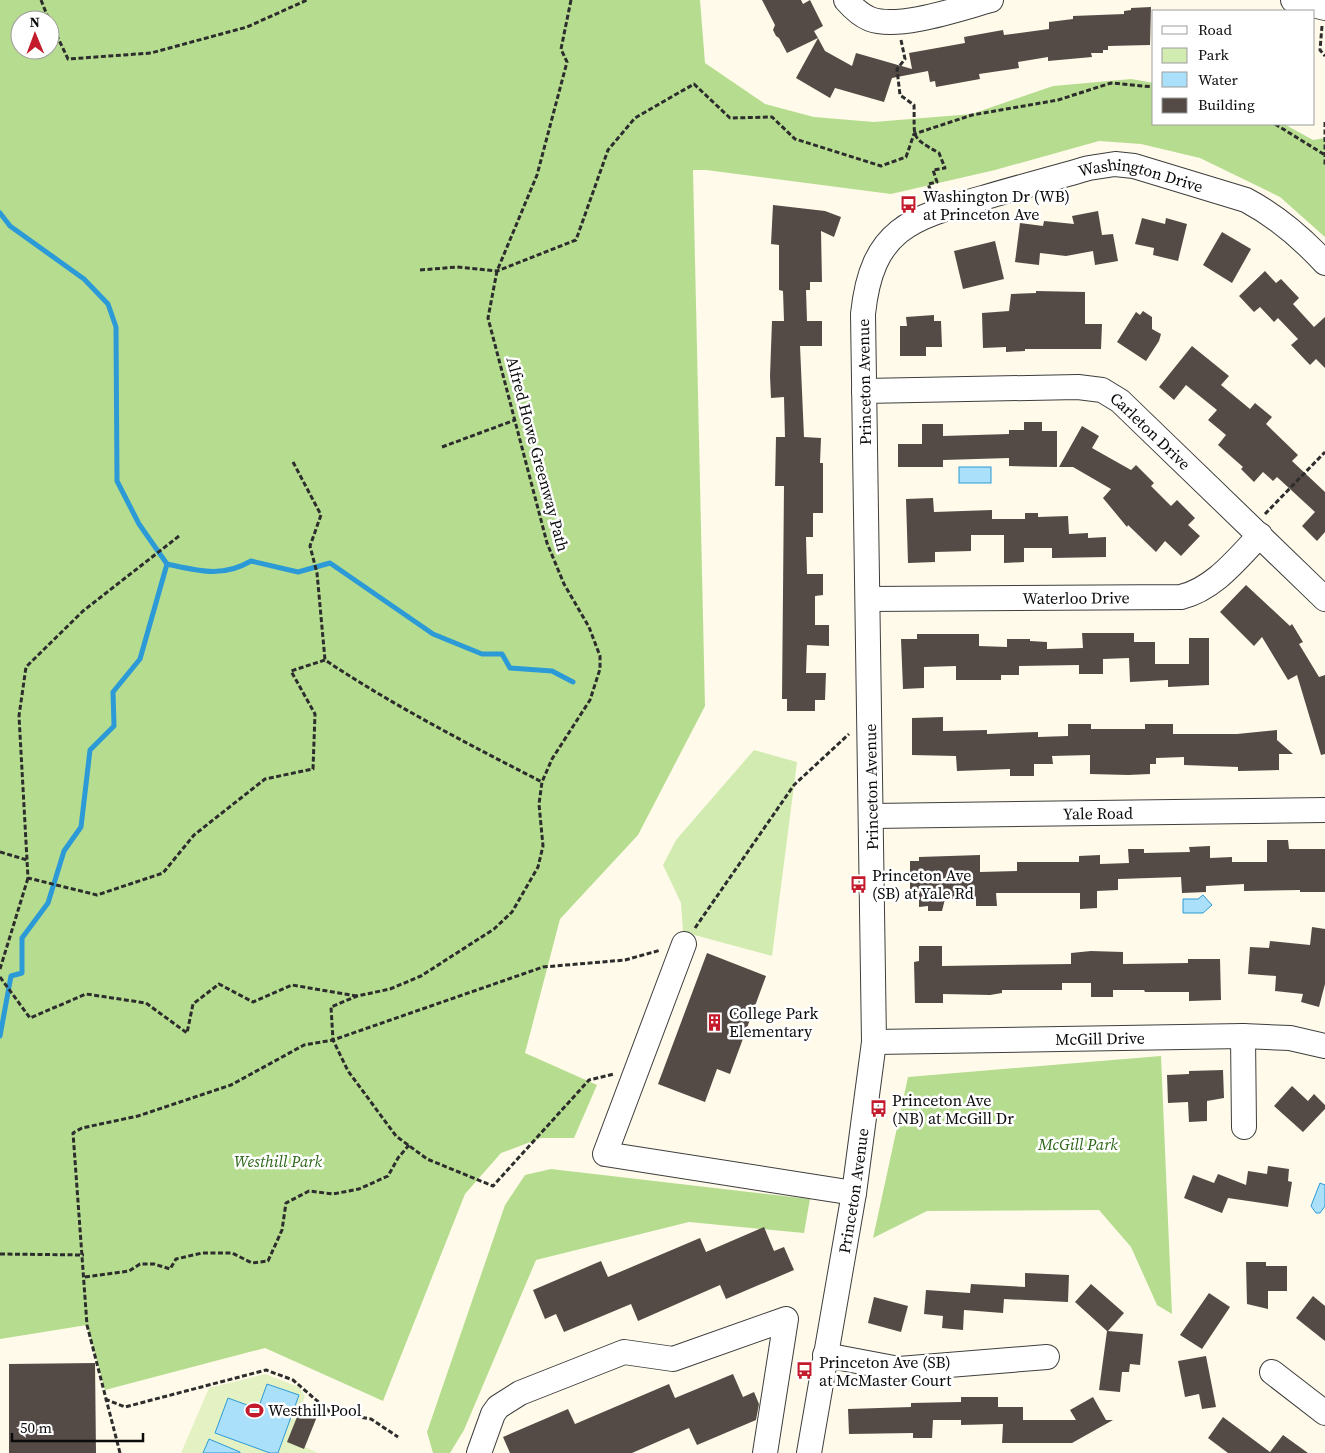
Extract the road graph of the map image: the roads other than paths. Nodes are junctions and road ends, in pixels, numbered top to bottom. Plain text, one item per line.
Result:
1 (846, 0) edge
2 (991, 0) edge
3 (1293, 0) edge
4 (1325, 8) edge
5 (888, 242) joint
6 (1325, 263) edge
7 (864, 391) junction
8 (1260, 535) junction
9 (868, 599) junction
10 (1325, 599) edge
11 (1325, 810) edge
12 (872, 816) junction
13 (684, 944) road end
14 (1244, 1036) junction
15 (874, 1042) junction
16 (1325, 1046) edge
17 (1244, 1127) dead end
18 (854, 1193) junction
19 (825, 1354) junction
20 (1047, 1357) dead end
21 (1272, 1372) dead end
22 (1325, 1413) edge
23 (479, 1453) edge
24 (765, 1453) edge
25 (809, 1453) edge

1 - 2 street
3 - 4 street
5 - 6 street, Washington Drive
5 - 7 street, Princeton Avenue
7 - 8 street, Carleton Drive
7 - 9 street, Princeton Avenue
8 - 9 street, Waterloo Drive
8 - 10 street, Carleton Drive
9 - 12 street, Princeton Avenue
11 - 12 street, Yale Road
12 - 15 street, Princeton Avenue
13 - 18 street
14 - 15 street, McGill Drive
14 - 16 street, McGill Drive
14 - 17 street
15 - 18 street, Princeton Avenue
18 - 19 street, Princeton Avenue
19 - 20 street
19 - 25 street, Princeton Avenue
21 - 22 street
23 - 24 street

